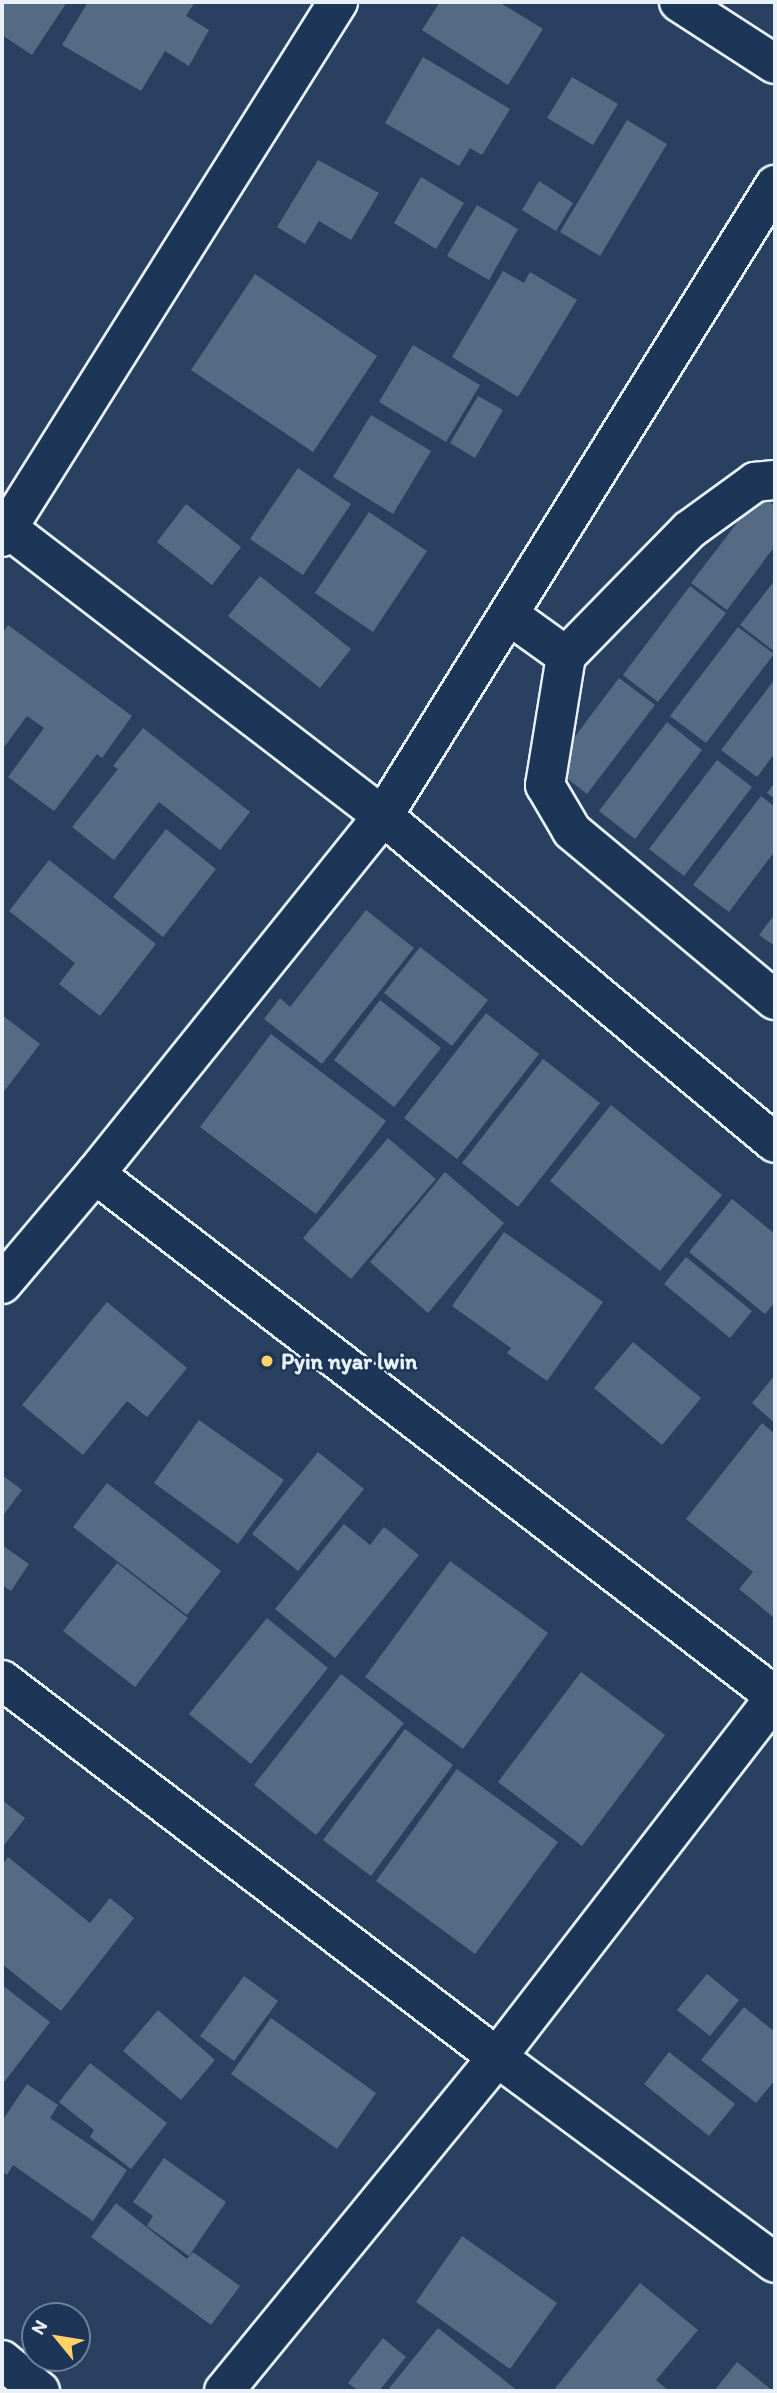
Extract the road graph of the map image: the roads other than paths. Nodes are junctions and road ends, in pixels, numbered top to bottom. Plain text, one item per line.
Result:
1 (338, 2) edge
2 (679, 2) edge
3 (775, 64) edge
4 (775, 185) edge
5 (775, 480) edge
6 (4, 530) edge
7 (509, 615) junction
8 (565, 656) junction
9 (383, 816) junction
10 (775, 1000) edge
11 (775, 1143) edge
12 (95, 1174) junction
13 (2, 1284) edge
14 (2, 1680) edge
15 (775, 1697) edge
16 (497, 2057) junction
17 (775, 2263) edge
18 (2, 2360) edge
19 (40, 2391) edge
20 (224, 2391) edge

1 - 6 street
2 - 3 street
4 - 7 street
5 - 8 street
6 - 9 street
7 - 8 street
7 - 9 street
8 - 10 street
9 - 11 street
9 - 12 street
12 - 13 street
12 - 15 street
14 - 16 street
15 - 16 street
16 - 17 street
16 - 20 street
18 - 19 street

